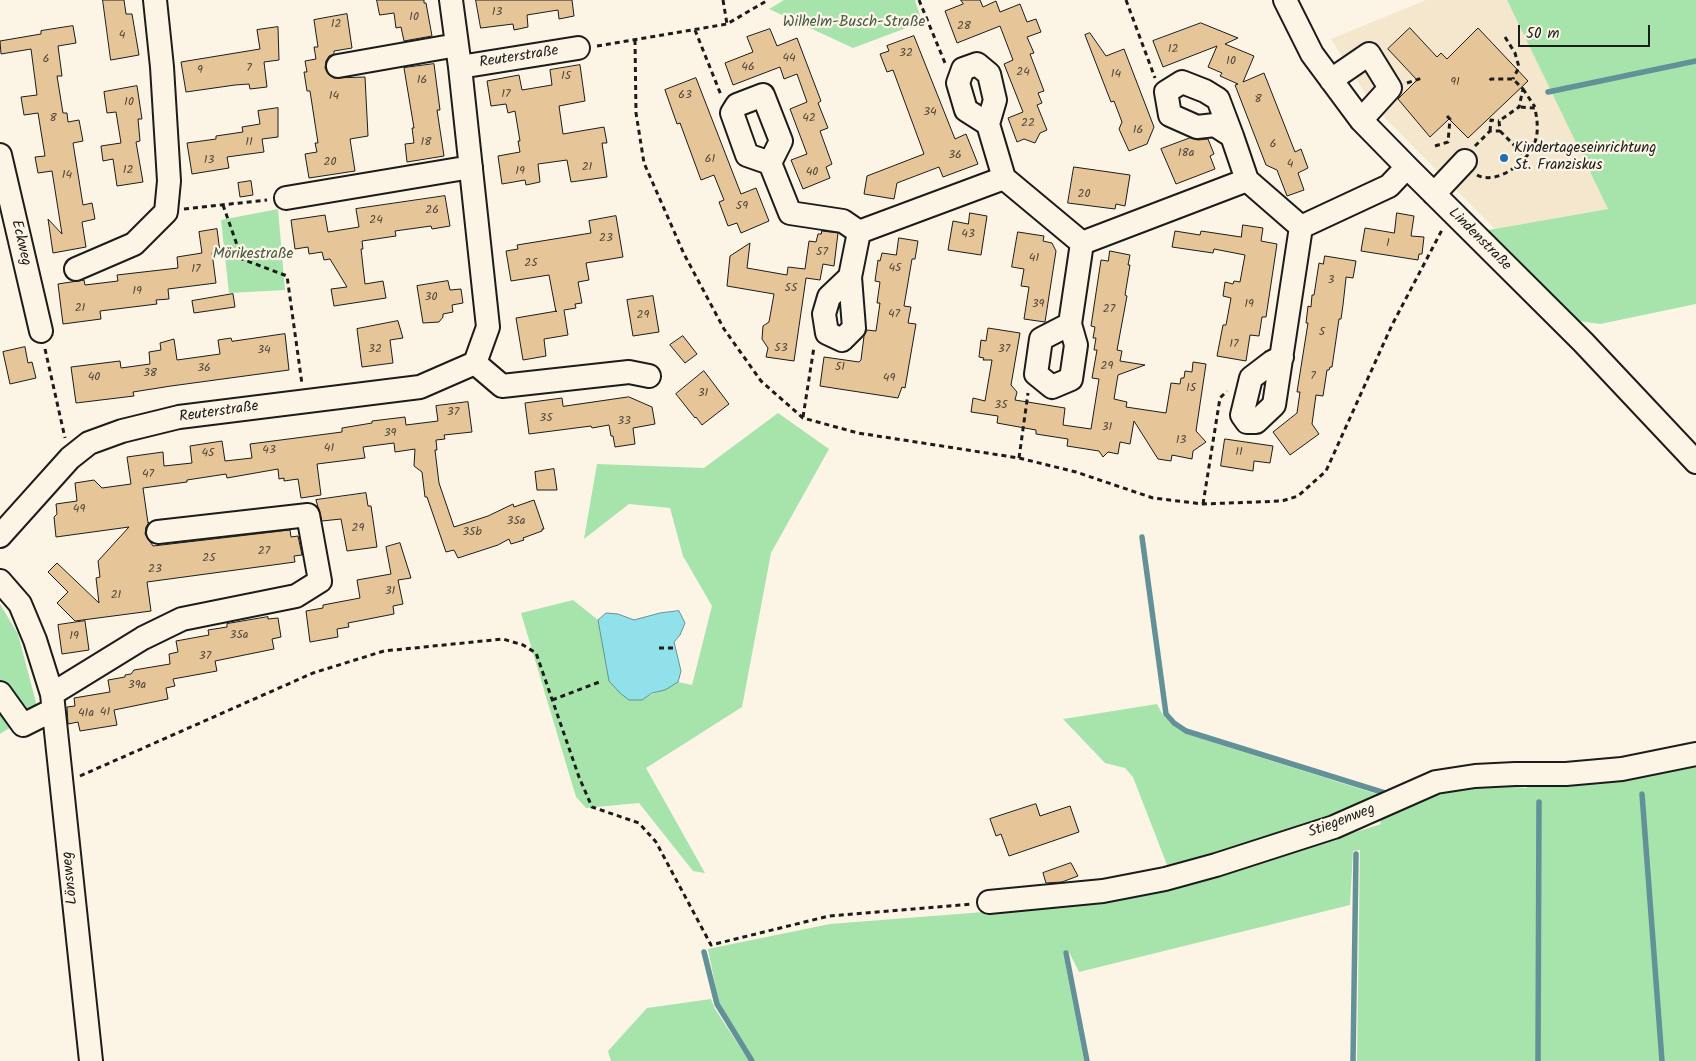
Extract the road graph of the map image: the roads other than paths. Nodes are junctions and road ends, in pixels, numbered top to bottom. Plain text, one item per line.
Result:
1 (154, 0) edge
2 (451, 0) edge
3 (1285, 0) edge
4 (457, 45) junction
5 (578, 48) road end
6 (338, 66) dead end
7 (460, 67) junction
8 (1331, 80) junction
9 (1360, 120) junction
10 (988, 124) junction
11 (1232, 136) junction
12 (0, 155) edge
13 (1464, 159) road end
14 (770, 163) junction
15 (471, 167) junction
16 (1407, 168) junction
17 (1004, 178) junction
18 (1246, 180) junction
19 (1434, 194) junction
20 (286, 198) road end
21 (1301, 227) junction
22 (859, 232) junction
23 (1082, 243) junction
24 (76, 269) dead end
25 (1070, 324) junction
26 (41, 331) road end
27 (827, 333) road end
28 (1282, 357) junction
29 (475, 363) junction
30 (650, 376) dead end
31 (1696, 462) edge
32 (158, 532) dead end
33 (0, 536) edge
34 (0, 581) edge
35 (0, 694) edge
36 (53, 702) junction
37 (1696, 754) edge
38 (989, 902) road end
39 (91, 1061) edge

1 - 24 street
2 - 4 street, Reuterstraße
3 - 8 street, Lindenstraße
4 - 6 street
4 - 7 street, Reuterstraße
5 - 7 street, Reuterstraße
7 - 15 street, Reuterstraße
8 - 9 street, Lindenstraße
8 - 9 street
9 - 16 street, Lindenstraße
10 - 10 street
10 - 17 street
11 - 11 street
11 - 18 street
12 - 26 street, Eckweg
13 - 19 street
14 - 14 street
14 - 22 street
15 - 20 street
15 - 29 street, Reuterstraße
16 - 19 street, Lindenstraße
16 - 21 street
17 - 22 street
17 - 23 street
18 - 21 street
18 - 23 street
19 - 31 street, Lindenstraße
21 - 28 street
22 - 27 street
23 - 25 street
25 - 25 street
28 - 28 street
29 - 30 street
29 - 33 street, Reuterstraße
32 - 36 street
34 - 36 street, Lönsweg
35 - 36 street
36 - 39 street, Lönsweg
37 - 38 street, Stiegenweg

